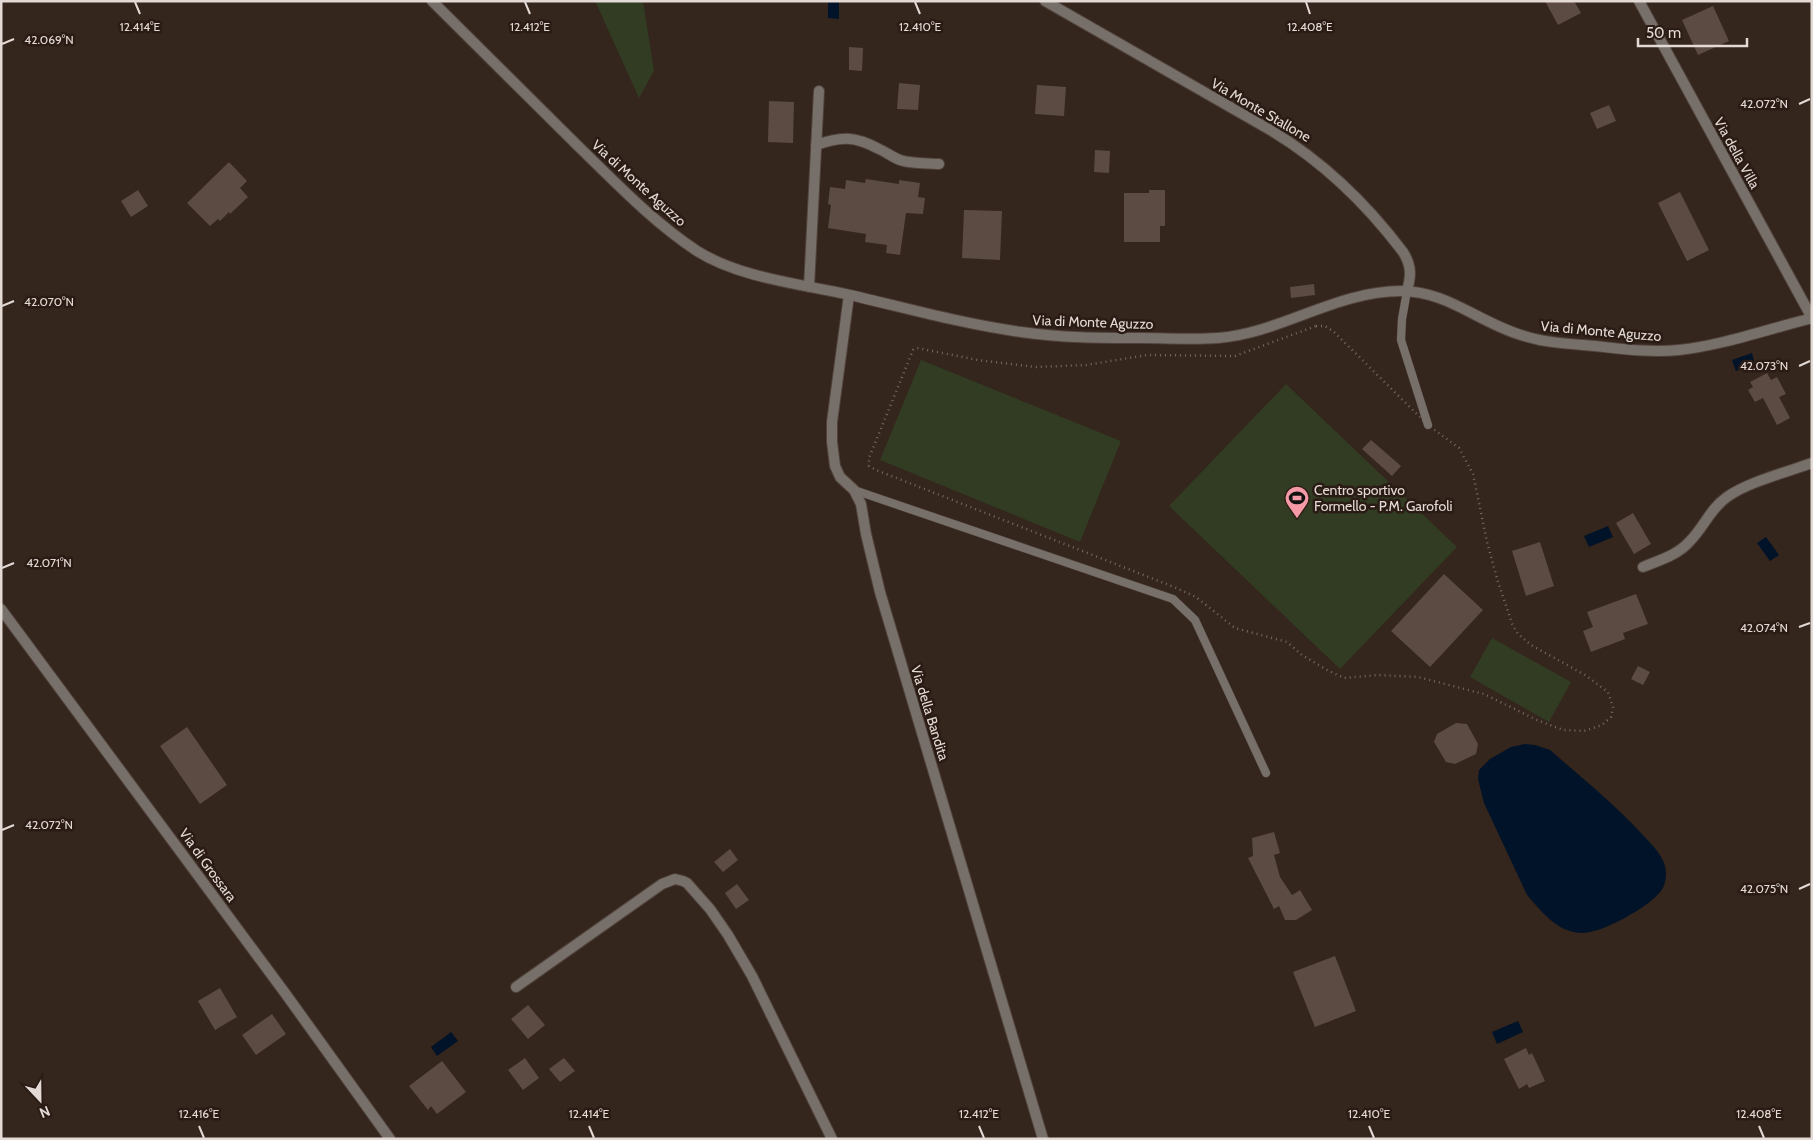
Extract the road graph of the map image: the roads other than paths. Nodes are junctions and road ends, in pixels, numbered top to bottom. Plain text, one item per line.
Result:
1 (432, 1) edge
2 (1045, 1) edge
3 (1639, 1) edge
4 (819, 91) dead end
5 (816, 145) junction
6 (939, 164) dead end
7 (809, 287) junction
8 (1407, 291) junction
9 (849, 295) junction
10 (1812, 318) edge
11 (1428, 425) road end
12 (1812, 463) edge
13 (854, 490) junction
14 (1644, 566) dead end
15 (1, 608) edge
16 (1266, 773) dead end
17 (516, 987) dead end
18 (390, 1139) edge
19 (832, 1139) edge
20 (1043, 1139) edge

1 - 7 street, Via di Monte Aguzzo
2 - 8 street, Via Monte Stallone
3 - 10 street, Via della Villa
4 - 5 street
5 - 6 street
5 - 7 street
7 - 9 street, Via di Monte Aguzzo
8 - 9 street, Via di Monte Aguzzo
8 - 10 street, Via di Monte Aguzzo
8 - 11 lane
9 - 13 street, Via della Bandita
12 - 14 street
13 - 16 lane
13 - 20 street, Via della Bandita
15 - 18 street, Via di Grossara
17 - 19 street

